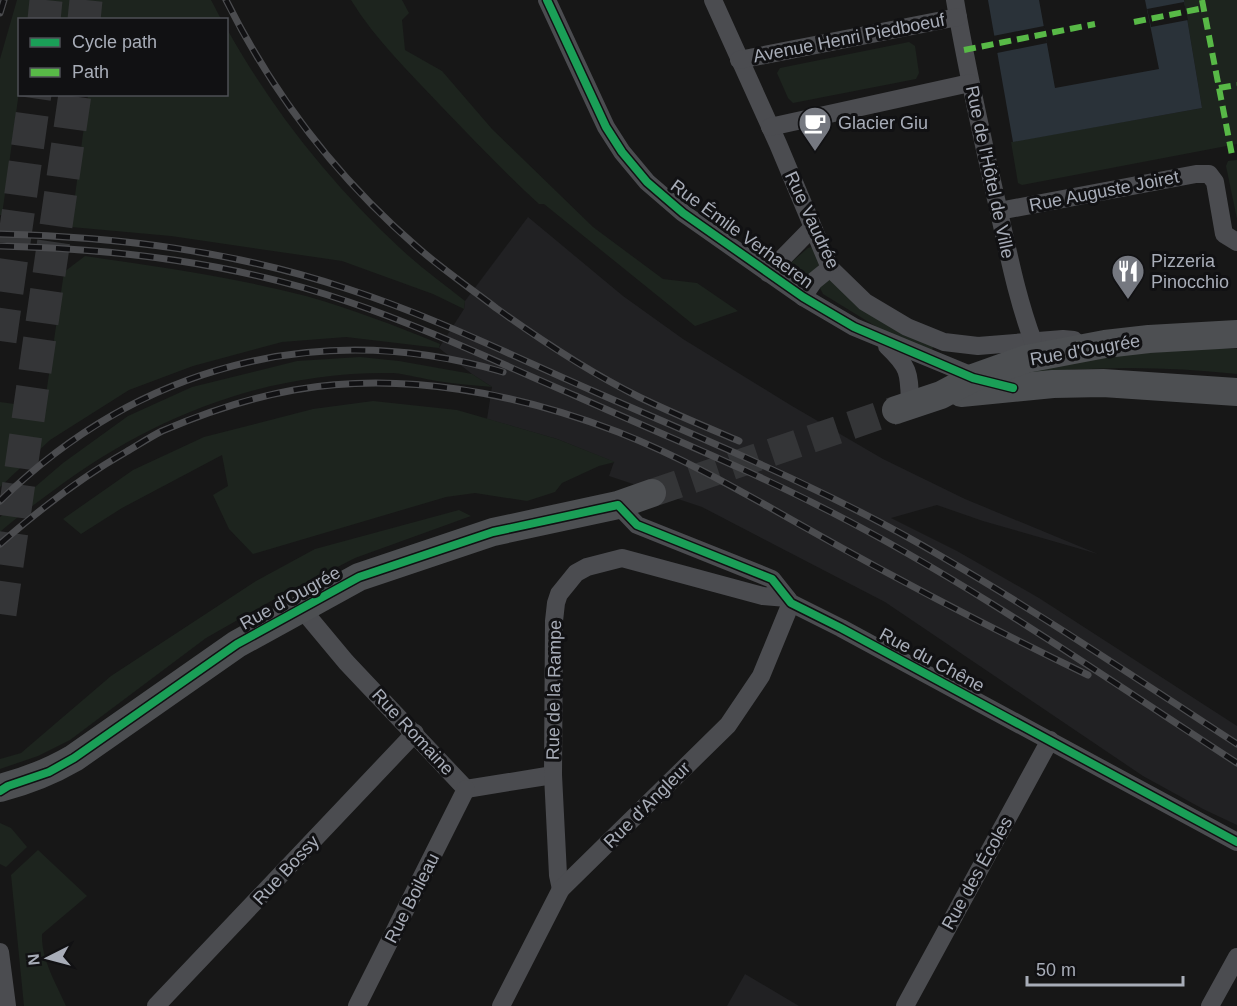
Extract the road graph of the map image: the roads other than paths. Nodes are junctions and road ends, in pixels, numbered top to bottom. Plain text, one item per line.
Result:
1 (547, 0) edge
2 (713, 0) edge
3 (957, 8) edge
4 (739, 60) junction
5 (970, 83) junction
6 (770, 127) junction
7 (999, 211) junction
8 (812, 228) junction
9 (1237, 242) edge
10 (830, 268) junction
11 (768, 273) junction
12 (803, 297) junction
13 (1237, 334) edge
14 (879, 338) junction
15 (1032, 341) junction
16 (1105, 344) junction
17 (973, 378) junction
18 (1013, 388) junction
19 (1237, 392) edge
20 (941, 395) junction
21 (903, 407) joint
22 (652, 493) tunnel mouth
23 (618, 505) junction
24 (789, 601) junction
25 (302, 608) junction
26 (415, 733) junction
27 (1050, 740) junction
28 (553, 775) junction
29 (3, 788) edge
30 (466, 789) junction
31 (1237, 842) edge
32 (561, 889) junction
33 (0, 952) edge
34 (1237, 957) edge
35 (7, 1006) edge
36 (156, 1006) edge
37 (357, 1006) edge
38 (501, 1006) edge
39 (905, 1006) edge
40 (1210, 1006) edge

1 - 11 street, Rue Émile Verhaeren
2 - 4 street, Rue Vaudrée
3 - 4 street, Avenue Henri Piedboeuf
3 - 5 street, Rue de l'Hôtel de Ville
4 - 6 street, Rue Vaudrée
5 - 6 street
5 - 7 street, Rue de l'Hôtel de Ville
6 - 8 street, Rue Vaudrée
7 - 9 street, Rue Auguste Joiret
7 - 15 street, Rue de l'Hôtel de Ville
8 - 10 street, Rue Vaudrée
8 - 11 street, Rue Émile Verhaeren
10 - 12 street, Rue Émile Verhaeren
10 - 15 street, Rue Vaudrée
11 - 12 street, Rue Émile Verhaeren
12 - 14 street, Rue Émile Verhaeren
13 - 16 main road, Rue d'Ougrée
14 - 17 street, Rue Émile Verhaeren
14 - 21 street, Rue Émile Verhaeren
15 - 16 street, Rue Vaudrée
16 - 17 main road, Rue d'Ougrée
17 - 18 street, Rue Émile Verhaeren
17 - 20 main road, Rue d'Ougrée
18 - 19 main road, Rue d'Ougrée
18 - 20 main road, Rue d'Ougrée
20 - 21 main road, Rue d'Ougrée
22 - 23 main road, Rue d'Ougrée
23 - 24 street, Rue du Chêne
23 - 25 main road, Rue d'Ougrée
24 - 27 street, Rue du Chêne
24 - 28 street, Rue de la Rampe
24 - 32 street, Rue d'Angleur
25 - 26 street, Rue Romaine
25 - 29 main road, Rue d'Ougrée
26 - 30 street, Rue Romaine
26 - 36 street, Rue Bossy
27 - 31 street, Rue du Chêne
27 - 39 street, Rue des Écoles
28 - 30 street, Rue Romaine
28 - 32 street, Rue de la Rampe
30 - 37 street, Rue Boileau
32 - 38 street, Rue d'Angleur
33 - 35 street
34 - 40 street

